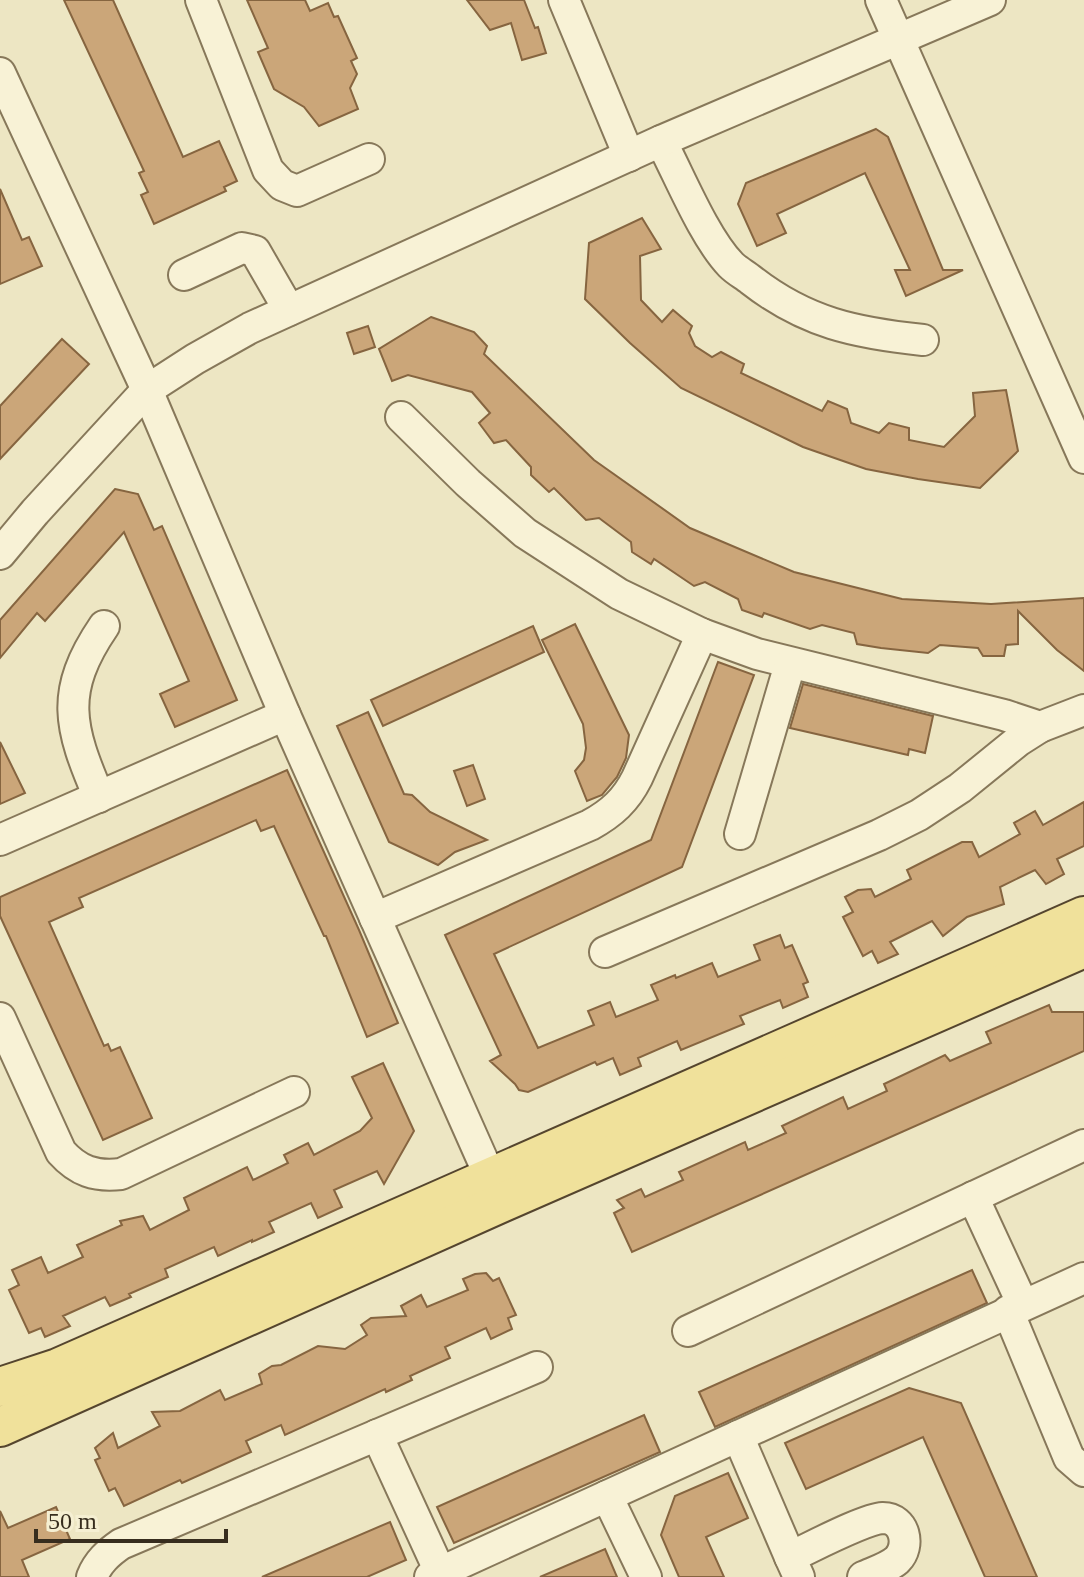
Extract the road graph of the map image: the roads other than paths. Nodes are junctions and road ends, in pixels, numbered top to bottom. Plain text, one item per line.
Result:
1 (201, 0) edge
2 (564, 0) edge
3 (881, 0) edge
4 (990, 0) edge
5 (900, 40) junction
6 (0, 73) edge
7 (661, 141) junction
8 (629, 156) junction
9 (369, 159) dead end
10 (184, 275) dead end
11 (289, 310) junction
12 (923, 340) dead end
13 (147, 390) junction
14 (401, 417) dead end
15 (1084, 458) edge
16 (0, 554) edge
17 (104, 626) dead end
18 (702, 634) junction
19 (790, 664) junction
20 (1084, 710) edge
21 (285, 715) junction
22 (1040, 727) junction
23 (99, 797) junction
24 (740, 834) dead end
25 (0, 840) edge
26 (1084, 916) edge
27 (375, 918) junction
28 (1084, 948) edge
29 (605, 952) dead end
30 (0, 1018) edge
31 (294, 1092) dead end
32 (1084, 1145) edge
33 (496, 1190) junction
34 (973, 1197) junction
35 (1084, 1278) edge
36 (1016, 1308) junction
37 (688, 1331) dead end
38 (537, 1367) dead end
39 (0, 1387) edge
40 (0, 1427) edge
41 (377, 1435) junction
42 (738, 1436) junction
43 (1084, 1471) edge
44 (607, 1496) junction
45 (794, 1567) edge
46 (435, 1575) edge
47 (92, 1577) edge
48 (646, 1577) edge
49 (863, 1577) edge

1 - 9 street
2 - 8 street
3 - 5 street
4 - 5 street
5 - 7 street
5 - 15 street
6 - 13 street
7 - 8 street
7 - 12 street
8 - 11 street
10 - 11 street
11 - 13 street
13 - 16 street
13 - 21 street
14 - 18 street
17 - 23 street
18 - 19 street
18 - 27 street
19 - 22 street
19 - 24 street
20 - 22 street
21 - 23 street
21 - 27 street
22 - 29 street
23 - 25 street
26 - 33 main road
27 - 33 street
28 - 33 main road
30 - 31 street
32 - 34 street
33 - 39 main road
33 - 40 main road
34 - 36 street
34 - 37 street
35 - 36 street
36 - 42 street
36 - 43 street
38 - 41 street
41 - 46 street
41 - 47 street
42 - 44 street
42 - 45 street
44 - 46 street
44 - 48 street
45 - 49 street

